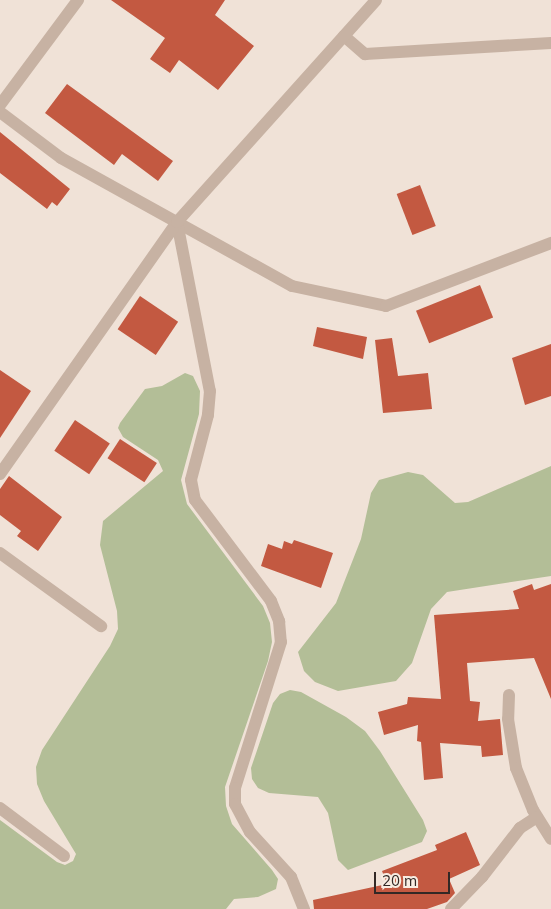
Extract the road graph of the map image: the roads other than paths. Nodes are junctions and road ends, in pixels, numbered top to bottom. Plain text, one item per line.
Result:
1 (78, 0) edge
2 (376, 0) edge
3 (344, 36) junction
4 (551, 43) edge
5 (0, 105) edge
6 (0, 112) edge
7 (177, 222) junction
8 (551, 242) edge
9 (0, 474) edge
10 (0, 553) edge
11 (101, 626) dead end
12 (509, 695) dead end
13 (0, 808) edge
14 (537, 817) junction
15 (551, 839) edge
16 (64, 856) dead end
17 (304, 909) edge
18 (451, 909) edge

1 - 5 street
2 - 3 street
3 - 4 street
3 - 7 street
6 - 7 street
7 - 8 street
7 - 9 street
7 - 17 street
10 - 11 street
12 - 14 street
13 - 16 street
14 - 15 street
14 - 18 street

